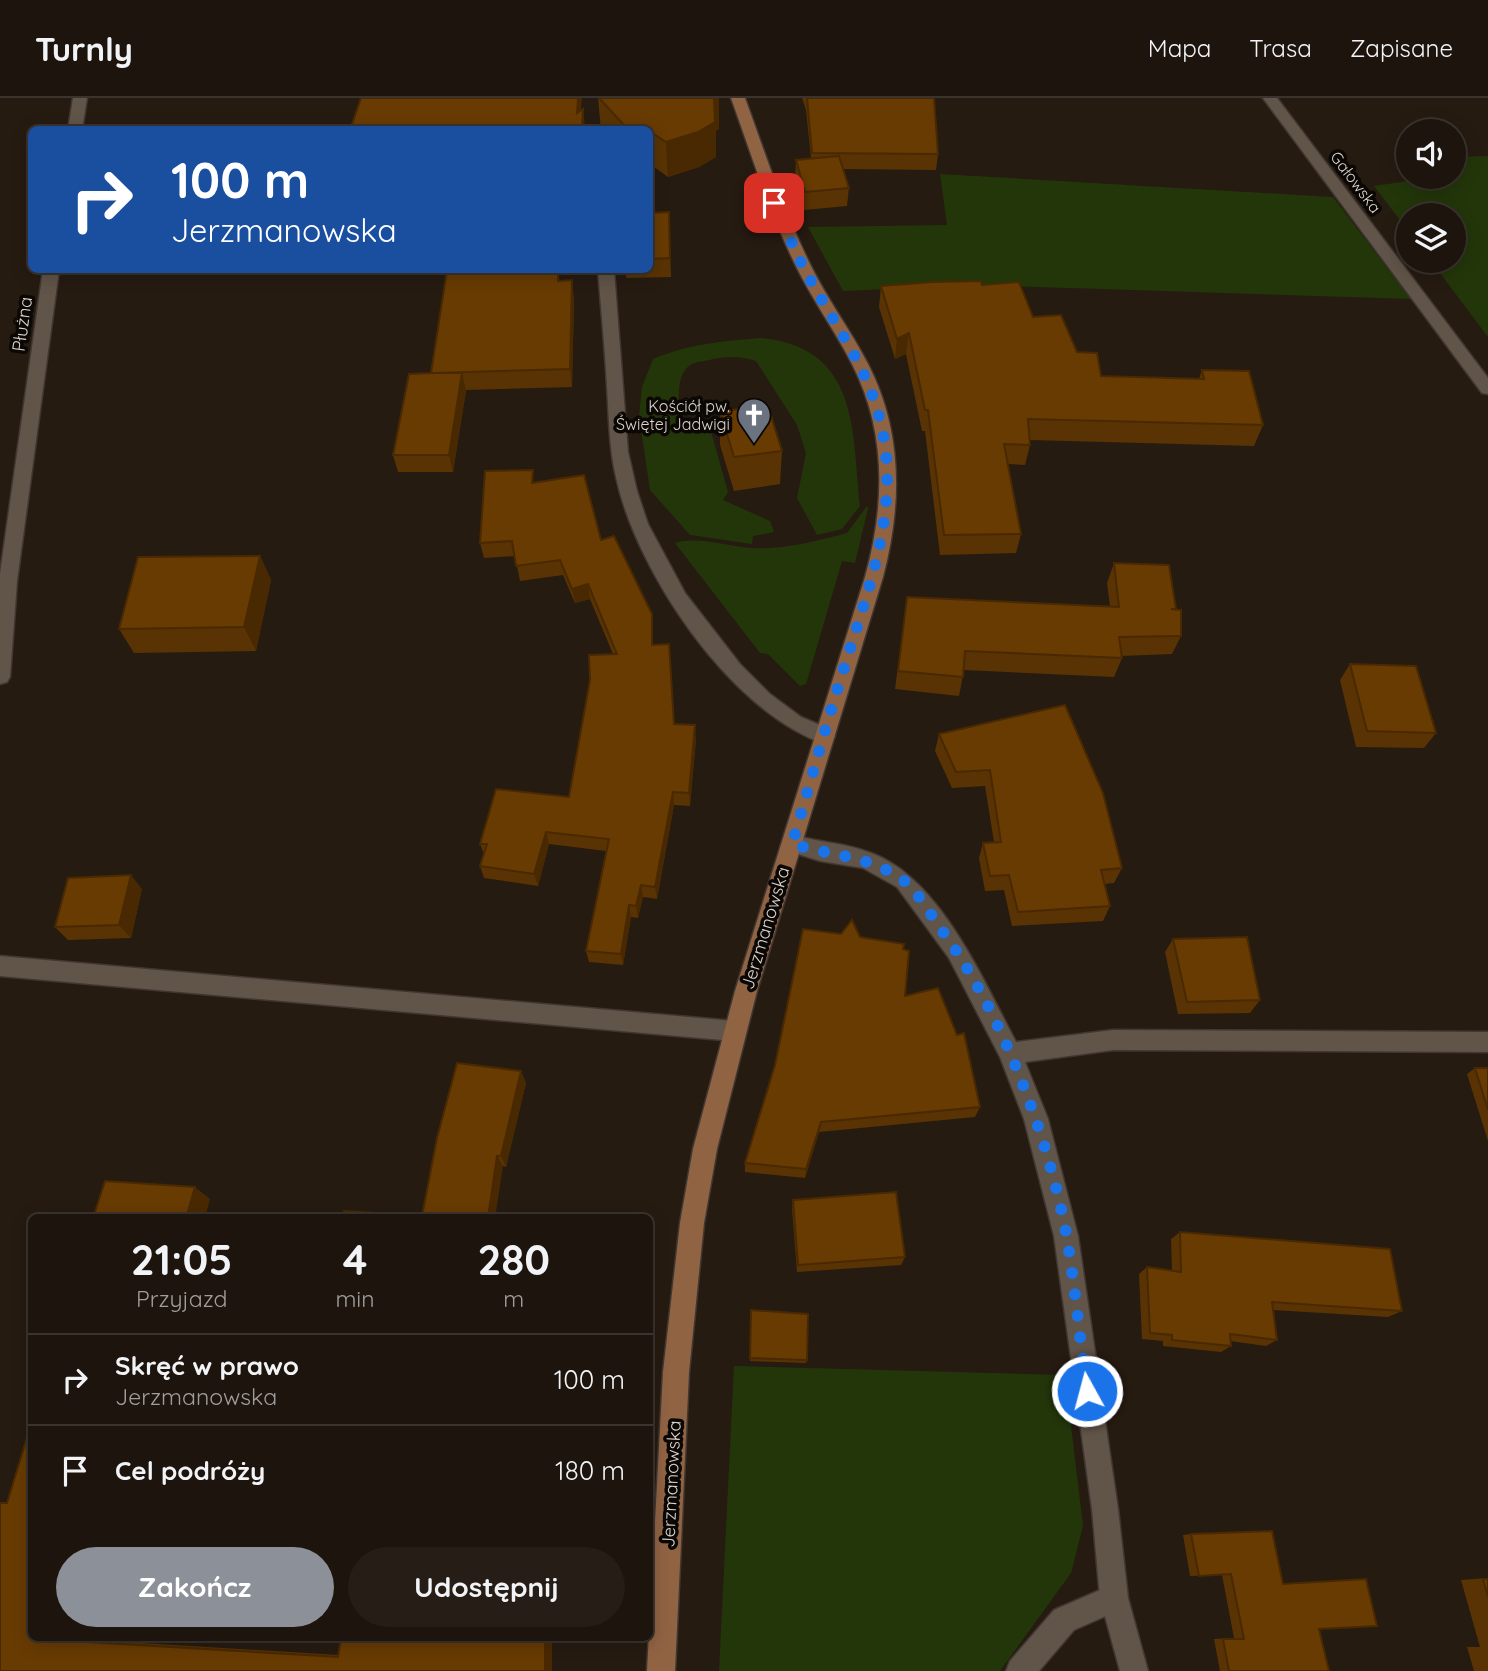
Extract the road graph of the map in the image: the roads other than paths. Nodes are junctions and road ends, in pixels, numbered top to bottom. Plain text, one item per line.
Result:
1 (80, 98) edge
2 (738, 98) edge
3 (1270, 98) edge
4 (76, 126) edge
5 (51, 273) edge
6 (606, 273) edge
7 (1488, 389) edge
8 (0, 677) edge
9 (825, 736) junction
10 (792, 844) junction
11 (0, 966) edge
12 (734, 1031) junction
13 (1488, 1042) edge
14 (1010, 1053) junction
15 (1114, 1598) junction
16 (661, 1671) edge
17 (1020, 1671) edge
18 (1135, 1671) edge

1 - 4 street
2 - 9 street, Jerzmanowska
3 - 7 street, Gałowska
5 - 8 street, Płużna
6 - 9 street
9 - 10 street, Jerzmanowska
10 - 12 street, Jerzmanowska
10 - 14 street
11 - 12 street
12 - 16 street, Jerzmanowska
13 - 14 street
14 - 15 street
15 - 17 street
15 - 18 street

